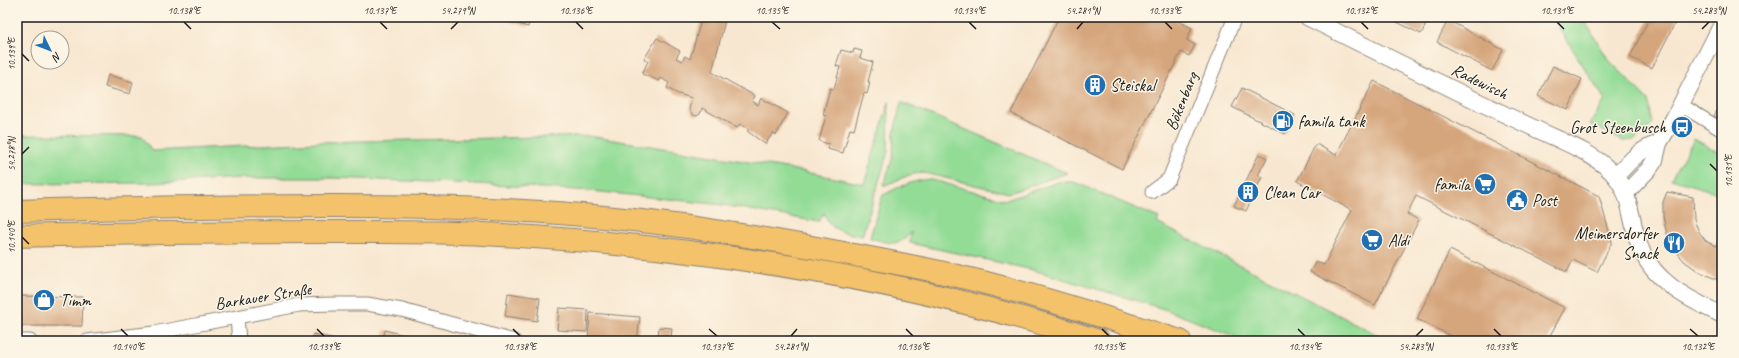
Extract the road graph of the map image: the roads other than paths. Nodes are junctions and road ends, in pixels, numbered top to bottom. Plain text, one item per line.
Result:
1 (1235, 17) edge
2 (1315, 19) edge
3 (1722, 24) edge
4 (1681, 105) junction
5 (1722, 130) edge
6 (1659, 143) junction
7 (1616, 176) junction
8 (1152, 192) dead end
9 (1626, 193) junction
10 (17, 211) edge
11 (17, 236) edge
12 (1722, 315) edge
13 (237, 318) junction
14 (17, 341) edge
15 (30, 341) edge
16 (88, 341) edge
17 (239, 341) edge
18 (514, 341) edge
19 (1099, 341) edge
20 (1180, 341) edge

1 - 8 street, Bökenbarg
2 - 7 street, Radewisch
3 - 4 street
4 - 5 street
4 - 6 street
6 - 7 street
6 - 9 street
7 - 9 street, Radewisch
9 - 12 street
10 - 20 highway
11 - 19 highway
13 - 16 street, Barkauer Straße
13 - 17 street
13 - 18 street, Barkauer Straße
14 - 15 street

